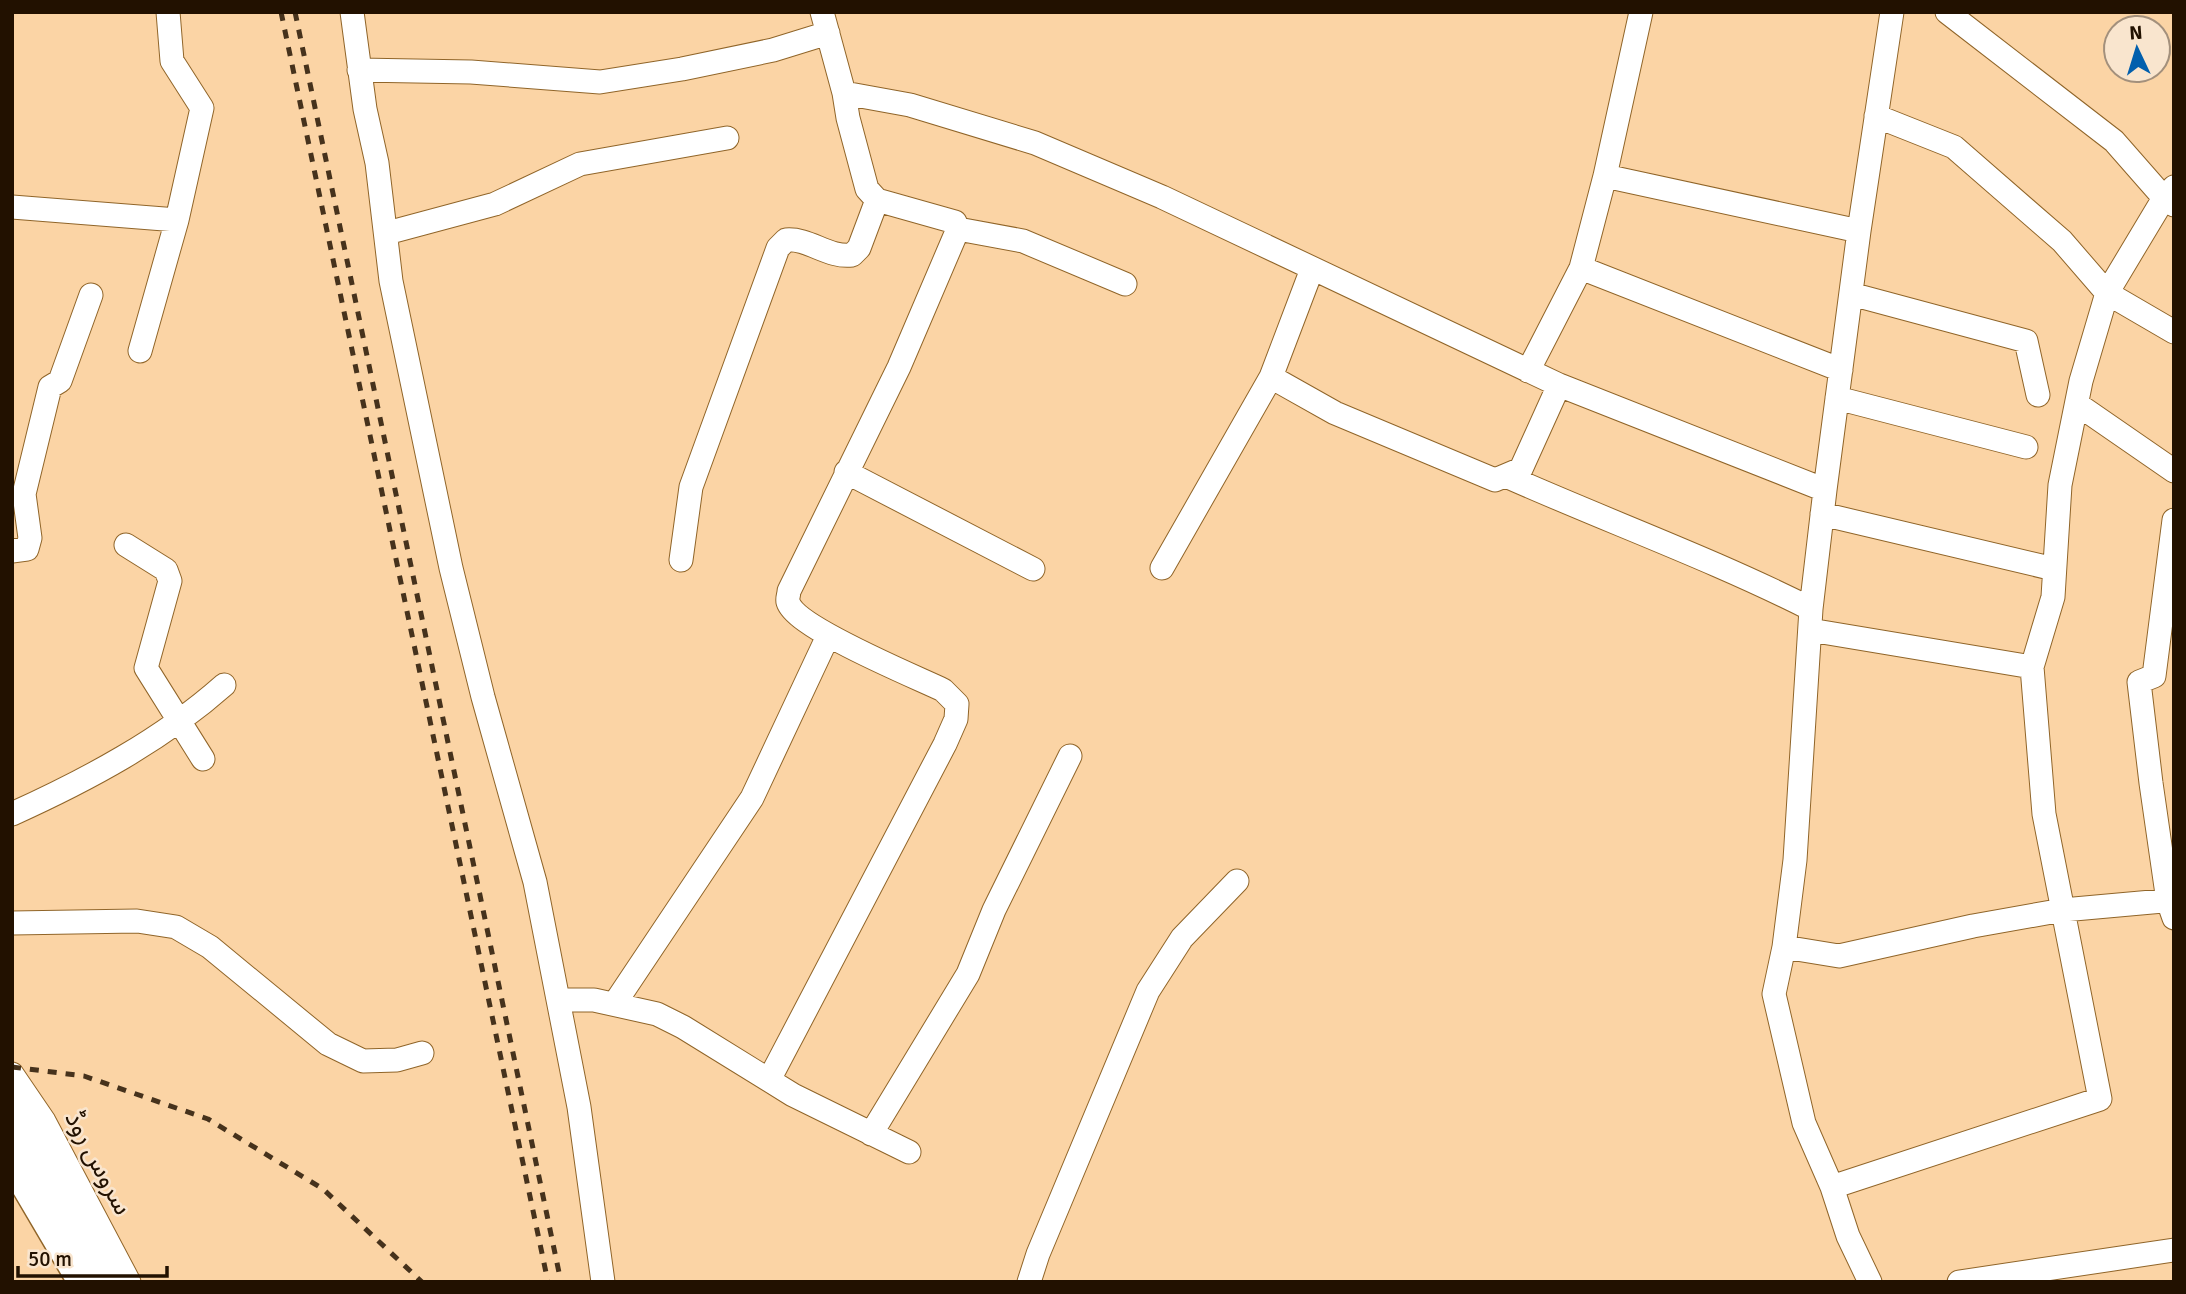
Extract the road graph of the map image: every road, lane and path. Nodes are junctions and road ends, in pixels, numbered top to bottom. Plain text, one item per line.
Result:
1 (168, 12) edge
2 (352, 12) edge
3 (1641, 12) edge
4 (1892, 12) edge
5 (1947, 12) edge
6 (825, 22) edge
7 (359, 70) junction
8 (844, 93) junction
9 (1876, 116) junction
10 (727, 138) dead end
11 (1605, 176) junction
12 (2170, 197) edge
13 (877, 200) junction
14 (12, 206) edge
15 (177, 220) junction
16 (958, 229) junction
17 (1859, 231) junction
18 (387, 233) junction
19 (1581, 268) junction
20 (1312, 269) junction
21 (1125, 284) dead end
22 (2107, 292) junction
23 (91, 295) dead end
24 (1851, 295) junction
25 (2174, 332) edge
26 (140, 351) dead end
27 (1841, 370) junction
28 (1528, 371) junction
29 (1270, 377) junction
30 (1559, 385) junction
31 (2038, 395) dead end
32 (1837, 398) junction
33 (2077, 404) junction
34 (2026, 447) dead end
35 (2174, 471) edge
36 (846, 472) junction
37 (1506, 476) junction
38 (1825, 490) junction
39 (1822, 514) junction
40 (2174, 520) edge
41 (126, 545) dead end
42 (12, 551) edge
43 (681, 560) dead end
44 (1162, 568) dead end
45 (1033, 569) dead end
46 (2054, 569) junction
47 (1810, 620) junction
48 (828, 636) junction
49 (2032, 667) junction
50 (224, 685) dead end
51 (179, 722) junction
52 (1070, 756) dead end
53 (203, 759) dead end
54 (12, 814) edge
55 (1237, 881) dead end
56 (2172, 906) edge
57 (2063, 910) junction
58 (12, 923) edge
59 (1784, 947) junction
60 (559, 1000) junction
61 (615, 1003) junction
62 (422, 1053) dead end
63 (12, 1074) edge
64 (769, 1080) junction
65 (12, 1111) edge
66 (872, 1134) junction
67 (909, 1152) dead end
68 (12, 1158) edge
69 (1832, 1187) junction
70 (2174, 1250) edge
71 (85, 1282) edge
72 (112, 1282) edge
73 (129, 1282) edge
74 (603, 1282) edge
75 (1029, 1282) edge
76 (1870, 1282) edge
77 (1959, 1282) edge

1 - 15 street
2 - 7 street
3 - 11 street
4 - 9 street
5 - 12 street
6 - 7 street
6 - 8 street
7 - 18 street
8 - 13 street
8 - 20 street
9 - 17 street
9 - 22 street
10 - 18 street
11 - 17 street
11 - 19 street
12 - 22 street
13 - 16 street
13 - 43 street
14 - 15 street
15 - 26 street
16 - 21 street
16 - 36 street
17 - 24 street
18 - 60 street
19 - 27 street
19 - 28 street
20 - 28 street
20 - 29 street
22 - 25 street
22 - 33 street
23 - 42 street
24 - 27 street
24 - 31 street
27 - 32 street
28 - 30 street
29 - 37 street
29 - 44 street
30 - 37 street
30 - 38 street
32 - 34 street
32 - 38 street
33 - 35 street
33 - 46 street
36 - 45 street
36 - 48 street
37 - 47 street
38 - 39 street
39 - 46 street
39 - 47 street
40 - 56 street
41 - 51 street
46 - 49 street
47 - 49 street
47 - 59 street
48 - 61 street
48 - 64 street
49 - 57 street
50 - 51 street
51 - 53 street
51 - 54 street
52 - 66 street
55 - 75 street
56 - 57 street
57 - 59 street
57 - 69 street
58 - 62 street
59 - 69 street
60 - 61 street
60 - 74 street
61 - 64 street
63 - 73 street, سروس روڈ
64 - 66 street
65 - 72 main road
66 - 67 street
68 - 71 main road
69 - 76 street
70 - 77 street

